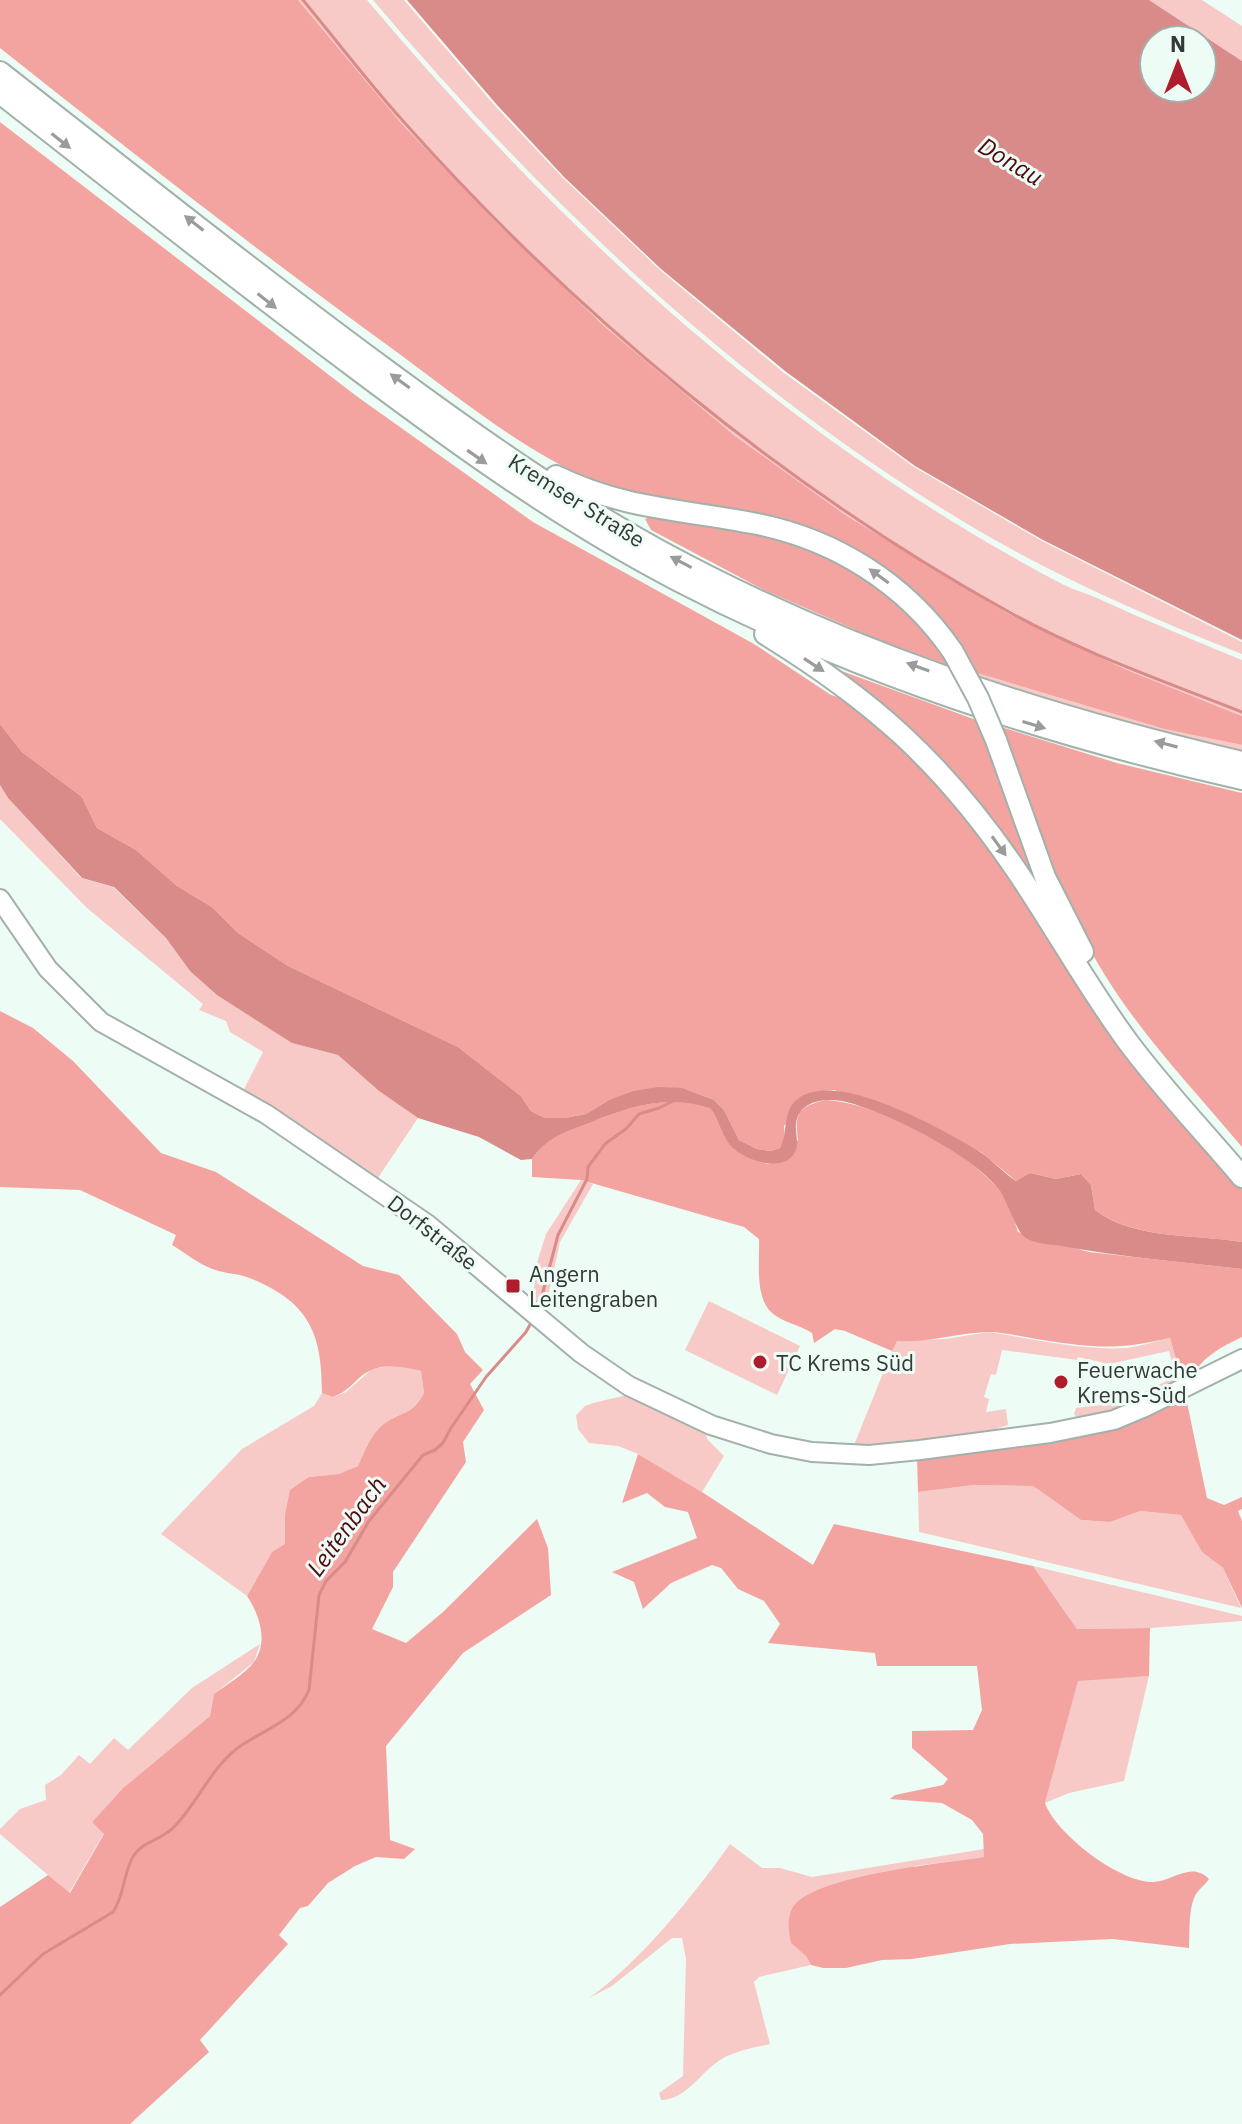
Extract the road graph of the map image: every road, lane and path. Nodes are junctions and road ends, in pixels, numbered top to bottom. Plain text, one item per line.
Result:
1 (0, 72) edge
2 (0, 93) edge
3 (463, 427) junction
4 (676, 580) junction
5 (1242, 762) edge
6 (1242, 779) edge
7 (0, 899) edge
8 (1242, 1156) edge
9 (1242, 1177) edge
10 (1242, 1359) edge

3 -> 1 highway, Kremser Straße
2 -> 4 highway, Kremser Straße
5 -> 3 highway, Kremser Straße
8 -> 3 highway, bridge
4 -> 6 highway, Kremser Straße
4 -> 9 highway
7 - 10 main road, Dorfstraße

